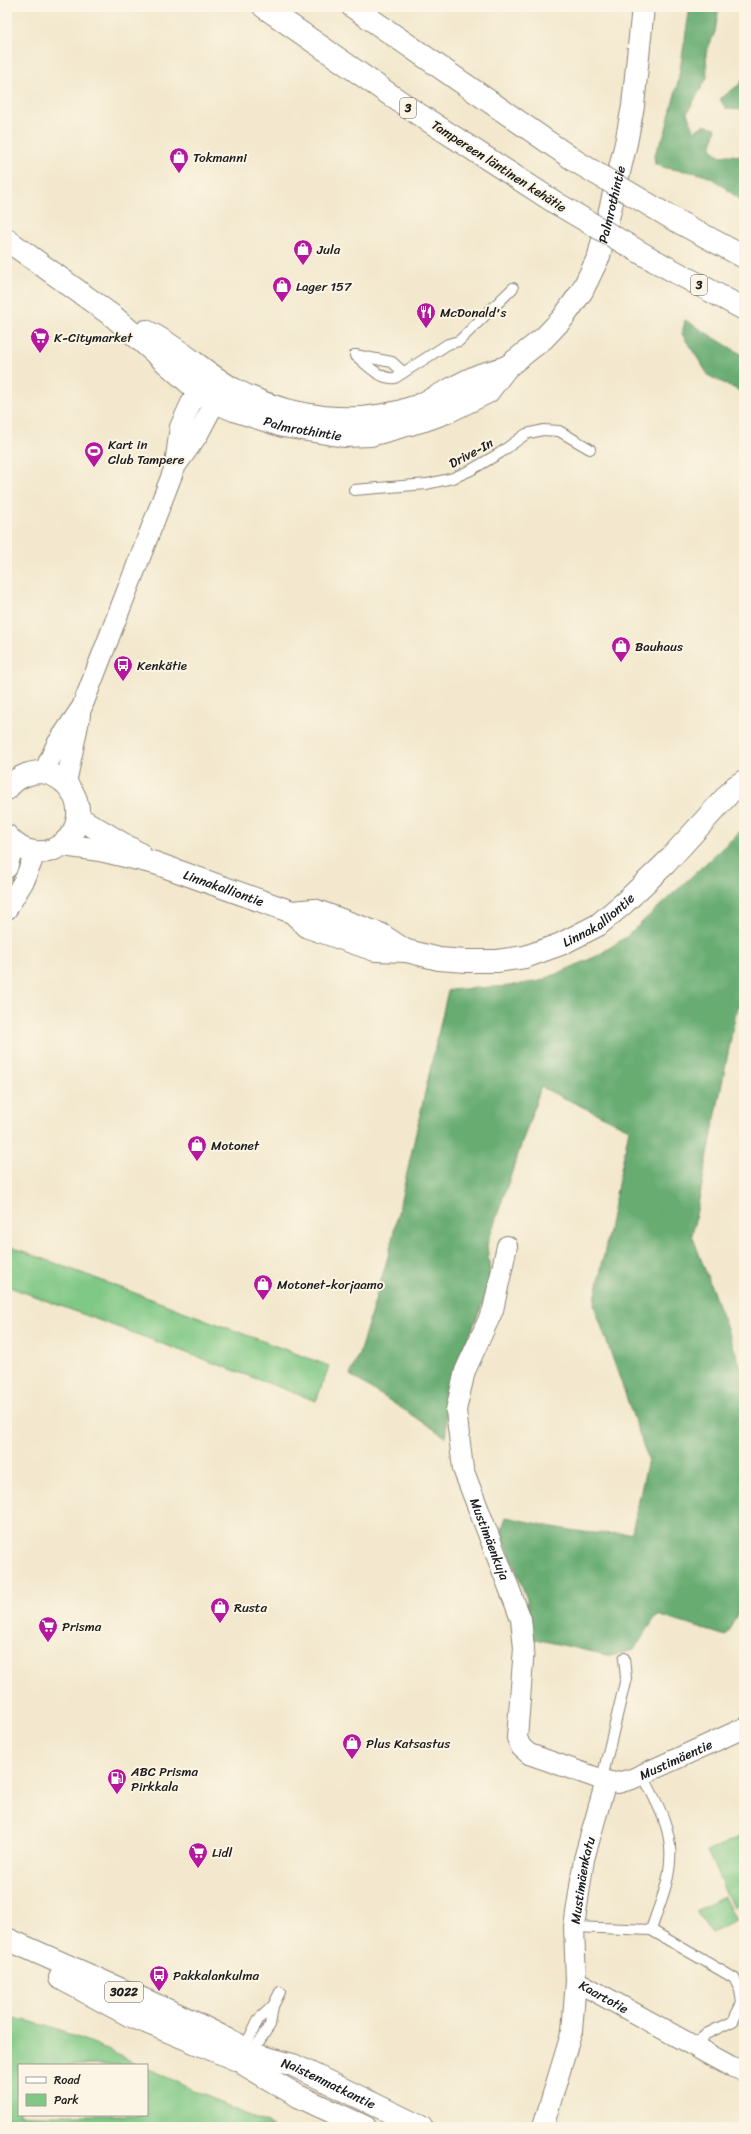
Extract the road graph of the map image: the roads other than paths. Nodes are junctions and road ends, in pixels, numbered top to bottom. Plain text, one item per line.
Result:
1 (264, 7) edge
2 (353, 7) edge
3 (643, 7) edge
4 (7, 240) edge
5 (744, 257) edge
6 (513, 288) dead end
7 (744, 309) edge
8 (403, 372) junction
9 (201, 380) junction
10 (220, 393) junction
11 (590, 449) dead end
12 (175, 467) junction
13 (354, 490) dead end
14 (82, 707) junction
15 (44, 772) junction
16 (744, 781) edge
17 (66, 783) junction
18 (8, 784) edge
19 (79, 818) junction
20 (10, 840) edge
21 (63, 845) junction
22 (35, 853) junction
23 (154, 863) junction
24 (7, 868) edge
25 (7, 909) edge
26 (507, 1246) dead end
27 (624, 1658) dead end
28 (744, 1728) edge
29 (642, 1774) junction
30 (606, 1781) junction
31 (574, 1927) junction
32 (651, 1930) junction
33 (7, 1939) edge
34 (7, 1948) edge
35 (576, 1981) junction
36 (280, 1992) dead end
37 (695, 2048) junction
38 (246, 2054) junction
39 (744, 2070) edge
40 (365, 2127) edge
41 (421, 2127) edge
42 (543, 2127) edge

1 - 7 main road, Tampereen läntinen kehätie / 3, bridge
2 - 5 main road, bridge
3 - 10 main road, Palmrothintie
4 - 9 main road, Palmrothintie
6 - 8 lane
8 - 8 lane
9 - 10 main road, Palmrothintie
9 - 12 street
10 - 12 street
11 - 13 lane, Drive-In
12 - 14 street
14 - 15 street
14 - 17 street
15 - 17 main road
15 - 18 main road
16 - 23 main road, Linnakalliontie
17 - 19 main road
19 - 21 main road
19 - 23 main road, Linnakalliontie
20 - 22 main road
20 - 24 street
21 - 22 main road
21 - 23 main road, Linnakalliontie
22 - 25 street
26 - 30 street, Mustimäenkuja
27 - 30 lane
28 - 29 street, Mustimäentie
29 - 30 street, Mustimäentie
29 - 32 lane
30 - 31 street, Mustimäenkatu
31 - 32 lane
31 - 35 street, Mustimäenkatu
32 - 37 lane
33 - 38 main road, Naistenmatkantie / 3022
34 - 38 main road, Naistenmatkantie
35 - 37 street, Kaartotie
35 - 42 street, Kaartotie
36 - 38 lane
37 - 39 street, Kaartotie
38 - 40 main road, Naistenmatkantie
38 - 41 main road, Naistenmatkantie / 3022

